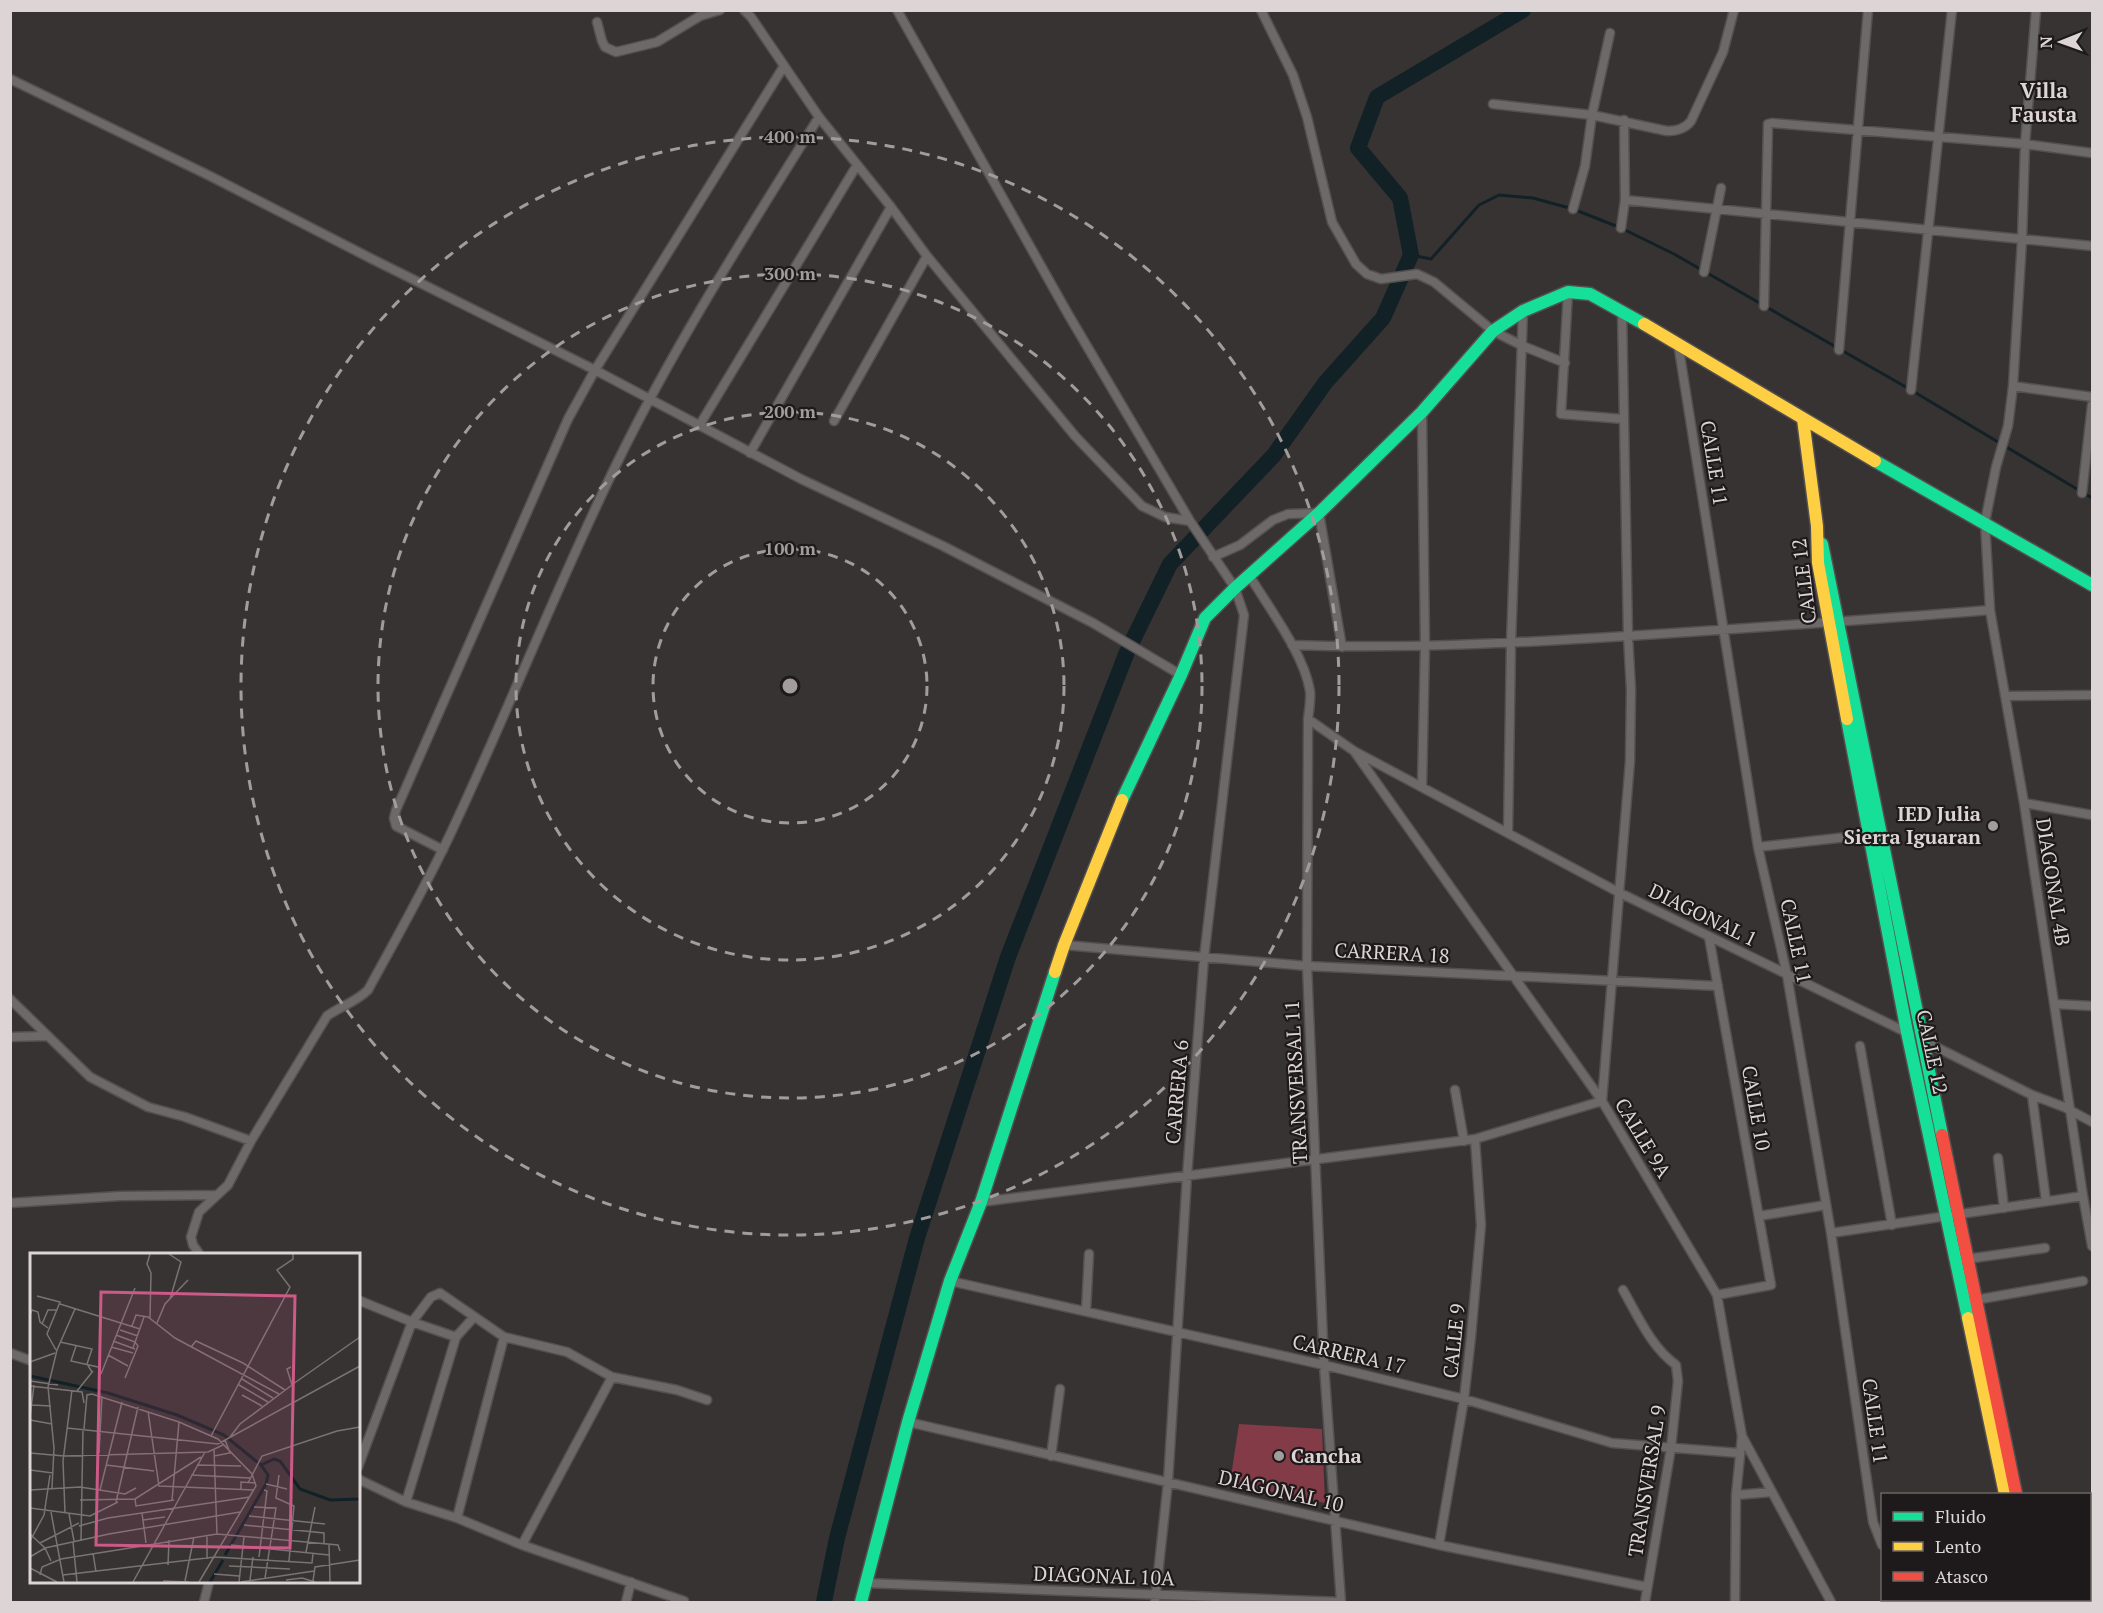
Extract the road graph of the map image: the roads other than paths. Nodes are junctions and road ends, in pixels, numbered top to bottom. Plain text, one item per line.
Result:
1 (720, 10) edge
2 (744, 10) edge
3 (897, 10) edge
4 (1261, 10) edge
5 (1734, 10) edge
6 (1868, 10) edge
7 (1952, 10) edge
8 (2036, 10) edge
9 (597, 22) dead end
10 (1610, 33) dead end
11 (784, 66) junction
12 (10, 79) edge
13 (1493, 104) dead end
14 (1592, 115) junction
15 (819, 117) junction
16 (1624, 120) junction
17 (1859, 131) junction
18 (1939, 137) junction
19 (2025, 144) junction
20 (2092, 153) edge
21 (857, 165) junction
22 (1721, 188) dead end
23 (1625, 200) junction
24 (891, 207) junction
25 (1573, 209) dead end
26 (1718, 210) junction
27 (1767, 215) junction
28 (1851, 223) junction
29 (1621, 228) dead end
30 (1929, 231) junction
31 (2022, 240) junction
32 (2092, 246) edge
33 (927, 256) junction
34 (1704, 272) dead end
35 (1568, 292) junction
36 (1764, 306) dead end
37 (1622, 310) junction
38 (1523, 311) junction
39 (1493, 331) junction
40 (1678, 343) junction
41 (1523, 346) junction
42 (1839, 350) dead end
43 (1565, 363) junction
44 (595, 370) junction
45 (2013, 386) junction
46 (1911, 390) dead end
47 (2092, 397) edge
48 (650, 400) junction
49 (2092, 405) edge
50 (1422, 412) junction
51 (1623, 419) junction
52 (1803, 419) junction
53 (834, 421) dead end
54 (699, 426) junction
55 (750, 453) junction
56 (2082, 493) dead end
57 (1319, 513) junction
58 (1190, 521) junction
59 (1985, 522) junction
60 (1213, 557) junction
61 (1249, 575) junction
62 (2092, 585) edge
63 (1235, 588) junction
64 (1990, 610) junction
65 (1833, 623) junction
66 (1724, 630) junction
67 (1628, 636) junction
68 (1511, 643) junction
69 (1292, 645) junction
70 (1425, 645) junction
71 (1342, 647) junction
72 (1181, 675) junction
73 (2092, 695) edge
74 (2005, 696) junction
75 (1308, 719) junction
76 (1354, 751) junction
77 (1422, 787) junction
78 (2024, 803) junction
79 (2092, 816) edge
80 (1508, 833) junction
81 (1875, 834) junction
82 (1758, 848) junction
83 (442, 850) junction
84 (1618, 892) junction
85 (1709, 937) junction
86 (1064, 945) junction
87 (1204, 958) junction
88 (1307, 966) junction
89 (1513, 975) junction
90 (1787, 975) junction
91 (1612, 980) junction
92 (1718, 986) junction
93 (10, 999) edge
94 (2055, 1004) junction
95 (2092, 1006) edge
96 (1907, 1032) junction
97 (47, 1036) junction
98 (10, 1037) edge
99 (1923, 1041) junction
100 (1860, 1046) dead end
101 (1455, 1090) dead end
102 (2032, 1095) junction
103 (1602, 1101) junction
104 (2070, 1110) junction
105 (2092, 1122) edge
106 (1475, 1139) junction
107 (251, 1141) junction
108 (1464, 1141) junction
109 (1998, 1158) dead end
110 (1316, 1159) junction
111 (1187, 1176) junction
112 (217, 1195) junction
113 (2083, 1196) junction
114 (2046, 1201) junction
115 (981, 1202) junction
116 (10, 1203) edge
117 (1826, 1205) junction
118 (2004, 1208) junction
119 (1952, 1215) junction
120 (1759, 1216) junction
121 (1892, 1225) junction
122 (1831, 1233) junction
123 (2092, 1246) edge
124 (2045, 1248) dead end
125 (197, 1253) edge
126 (1089, 1254) dead end
127 (1967, 1259) junction
128 (950, 1281) junction
129 (2083, 1281) dead end
130 (1623, 1290) dead end
131 (1717, 1294) junction
132 (1976, 1300) junction
133 (360, 1301) edge
134 (1086, 1311) junction
135 (474, 1317) junction
136 (412, 1322) junction
137 (1177, 1332) junction
138 (1976, 1334) junction
139 (456, 1337) junction
140 (504, 1337) junction
141 (10, 1353) edge
142 (30, 1360) edge
143 (1324, 1365) junction
144 (612, 1377) junction
145 (1060, 1389) dead end
146 (707, 1400) dead end
147 (1464, 1400) junction
148 (908, 1422) junction
149 (1742, 1436) junction
150 (1671, 1448) junction
151 (1739, 1453) junction
152 (1051, 1456) junction
153 (360, 1462) edge
154 (360, 1480) edge
155 (1168, 1482) junction
156 (1772, 1492) junction
157 (2005, 1493) edge
158 (2016, 1493) edge
159 (1736, 1495) junction
160 (406, 1502) junction
161 (457, 1518) junction
162 (1334, 1521) junction
163 (1881, 1542) edge
164 (522, 1545) junction
165 (1439, 1545) junction
166 (631, 1582) junction
167 (209, 1583) edge
168 (866, 1583) junction
169 (1647, 1587) junction
170 (1155, 1599) edge
171 (684, 1601) edge
172 (204, 1602) edge
173 (626, 1602) edge
174 (861, 1602) edge
175 (1341, 1602) edge
176 (1645, 1602) edge
177 (1735, 1602) edge
178 (1831, 1602) edge

1 - 9 street
2 - 11 street
3 - 58 street, CARRERA 6
4 - 39 street
5 - 16 street
6 - 17 street
7 - 18 street
8 - 19 street, DIAGONAL 4B
10 - 14 street
11 - 15 street
11 - 44 street
12 - 44 street
13 - 14 street
14 - 16 street
14 - 25 street
15 - 21 street
15 - 48 street
16 - 23 street
17 - 18 street
17 - 27 street
17 - 28 street
18 - 19 street
18 - 30 street
19 - 20 street
19 - 31 street, DIAGONAL 4B
21 - 24 street
21 - 54 street
22 - 26 street
23 - 26 street
23 - 29 street
24 - 33 street
24 - 55 street
26 - 27 street
26 - 34 street
27 - 28 street
27 - 36 street
28 - 30 street
28 - 42 street
30 - 31 street
30 - 46 street
31 - 32 street
31 - 45 street, DIAGONAL 4B
33 - 53 street
33 - 58 street
35 - 37 street
35 - 38 street
35 - 43 street
37 - 40 street
37 - 51 street
38 - 39 street
38 - 41 street
39 - 41 street
39 - 50 street
40 - 52 street
40 - 66 street, CALLE 11
41 - 43 street
41 - 68 street
43 - 51 street
44 - 48 street
44 - 83 street
45 - 47 street
45 - 59 street, DIAGONAL 4B
48 - 54 street
48 - 83 street
49 - 56 street
50 - 57 street
50 - 70 street
51 - 67 street
52 - 59 street
52 - 65 street, CALLE 12
54 - 55 street
55 - 72 street
57 - 60 street
57 - 61 street
57 - 71 street
58 - 60 street, CARRERA 6
59 - 62 street
59 - 64 street, DIAGONAL 4B
60 - 63 street, CARRERA 6
61 - 63 street
61 - 69 street, TRANSVERSAL 11
63 - 72 street
63 - 87 street, CARRERA 6
64 - 65 street
64 - 74 street, DIAGONAL 4B
65 - 66 street
65 - 81 street, CALLE 12
66 - 67 street
66 - 82 street, CALLE 11
67 - 68 street
67 - 84 street
68 - 70 street
68 - 80 street
69 - 71 street
69 - 75 street, TRANSVERSAL 11
70 - 71 street
70 - 77 street
72 - 86 street
73 - 74 street
74 - 78 street, DIAGONAL 4B
75 - 76 street, DIAGONAL 1
75 - 88 street, TRANSVERSAL 11
76 - 77 street, DIAGONAL 1
76 - 89 street, CALLE 9A
77 - 80 street, DIAGONAL 1
78 - 79 street
78 - 94 street, DIAGONAL 4B
80 - 84 street, DIAGONAL 1
81 - 82 street
81 - 96 street, CALLE 12
81 - 99 street, CALLE 12
82 - 90 street, CALLE 11
83 - 107 street
84 - 85 street, DIAGONAL 1
84 - 91 street
85 - 90 street, DIAGONAL 1
85 - 92 street, CALLE 10
86 - 87 street, CARRERA 18
86 - 115 street
87 - 88 street, CARRERA 18
87 - 111 street, CARRERA 6
88 - 89 street, CARRERA 18
88 - 110 street, TRANSVERSAL 11
89 - 91 street, CARRERA 18
89 - 103 street, CALLE 9A
90 - 96 street, DIAGONAL 1
90 - 117 street, CALLE 11
91 - 92 street, CARRERA 18
91 - 103 street
92 - 120 street, CALLE 10
93 - 97 street
94 - 95 street
94 - 104 street, DIAGONAL 4B
96 - 99 street, DIAGONAL 1
96 - 119 street, CALLE 12
97 - 98 street
97 - 107 street
99 - 102 street, DIAGONAL 1
99 - 119 street, CALLE 12
100 - 121 street
101 - 108 street
102 - 104 street, DIAGONAL 1
102 - 114 street
103 - 106 street
103 - 131 street, CALLE 9A
104 - 105 street, DIAGONAL 1
104 - 113 street, DIAGONAL 4B
106 - 108 street
106 - 147 street, CALLE 9
107 - 112 street
108 - 110 street
109 - 118 street
110 - 111 street
110 - 143 street, TRANSVERSAL 11
111 - 115 street
111 - 137 street, CARRERA 6
112 - 116 street
112 - 125 street
113 - 114 street
113 - 123 street, DIAGONAL 4B
114 - 118 street
115 - 128 street
117 - 120 street
117 - 122 street, CALLE 11
118 - 119 street
119 - 121 street
119 - 127 street, CALLE 12
119 - 138 street, CALLE 12
120 - 131 street, CALLE 10
121 - 122 street
122 - 163 street, CALLE 11
124 - 127 street
126 - 134 street
127 - 132 street, CALLE 12
128 - 134 street, CARRERA 17
128 - 148 street
129 - 132 street
130 - 150 street, TRANSVERSAL 9
131 - 149 street, CALLE 9A
132 - 138 street, CALLE 12
133 - 136 street
134 - 137 street, CARRERA 17
135 - 136 street
135 - 139 street
135 - 140 street
136 - 139 street
136 - 153 street
137 - 143 street, CARRERA 17
137 - 155 street, CARRERA 6
138 - 157 street, CALLE 12
138 - 158 street, CALLE 12
139 - 160 street
140 - 144 street
140 - 161 street
141 - 142 street
143 - 147 street, CARRERA 17
143 - 162 street, TRANSVERSAL 11
144 - 146 street
144 - 164 street
145 - 152 street
147 - 150 street, CARRERA 17
147 - 165 street, CALLE 9
148 - 152 street, DIAGONAL 10
148 - 168 street
149 - 151 street, CALLE 9A
149 - 156 street
150 - 151 street, CARRERA 17
150 - 169 street, TRANSVERSAL 9
151 - 159 street, CALLE 9A
152 - 155 street, DIAGONAL 10
154 - 160 street
155 - 162 street, DIAGONAL 10
155 - 170 street, CARRERA 6
156 - 159 street
156 - 178 street
159 - 177 street, CALLE 9A
160 - 161 street
161 - 164 street
162 - 165 street, DIAGONAL 10
162 - 175 street, TRANSVERSAL 11
164 - 166 street
165 - 169 street, DIAGONAL 10
166 - 171 street
166 - 173 street
167 - 172 street
168 - 170 street, DIAGONAL 10A
168 - 174 street
169 - 176 street, TRANSVERSAL 9
170 - 175 street, DIAGONAL 10A

